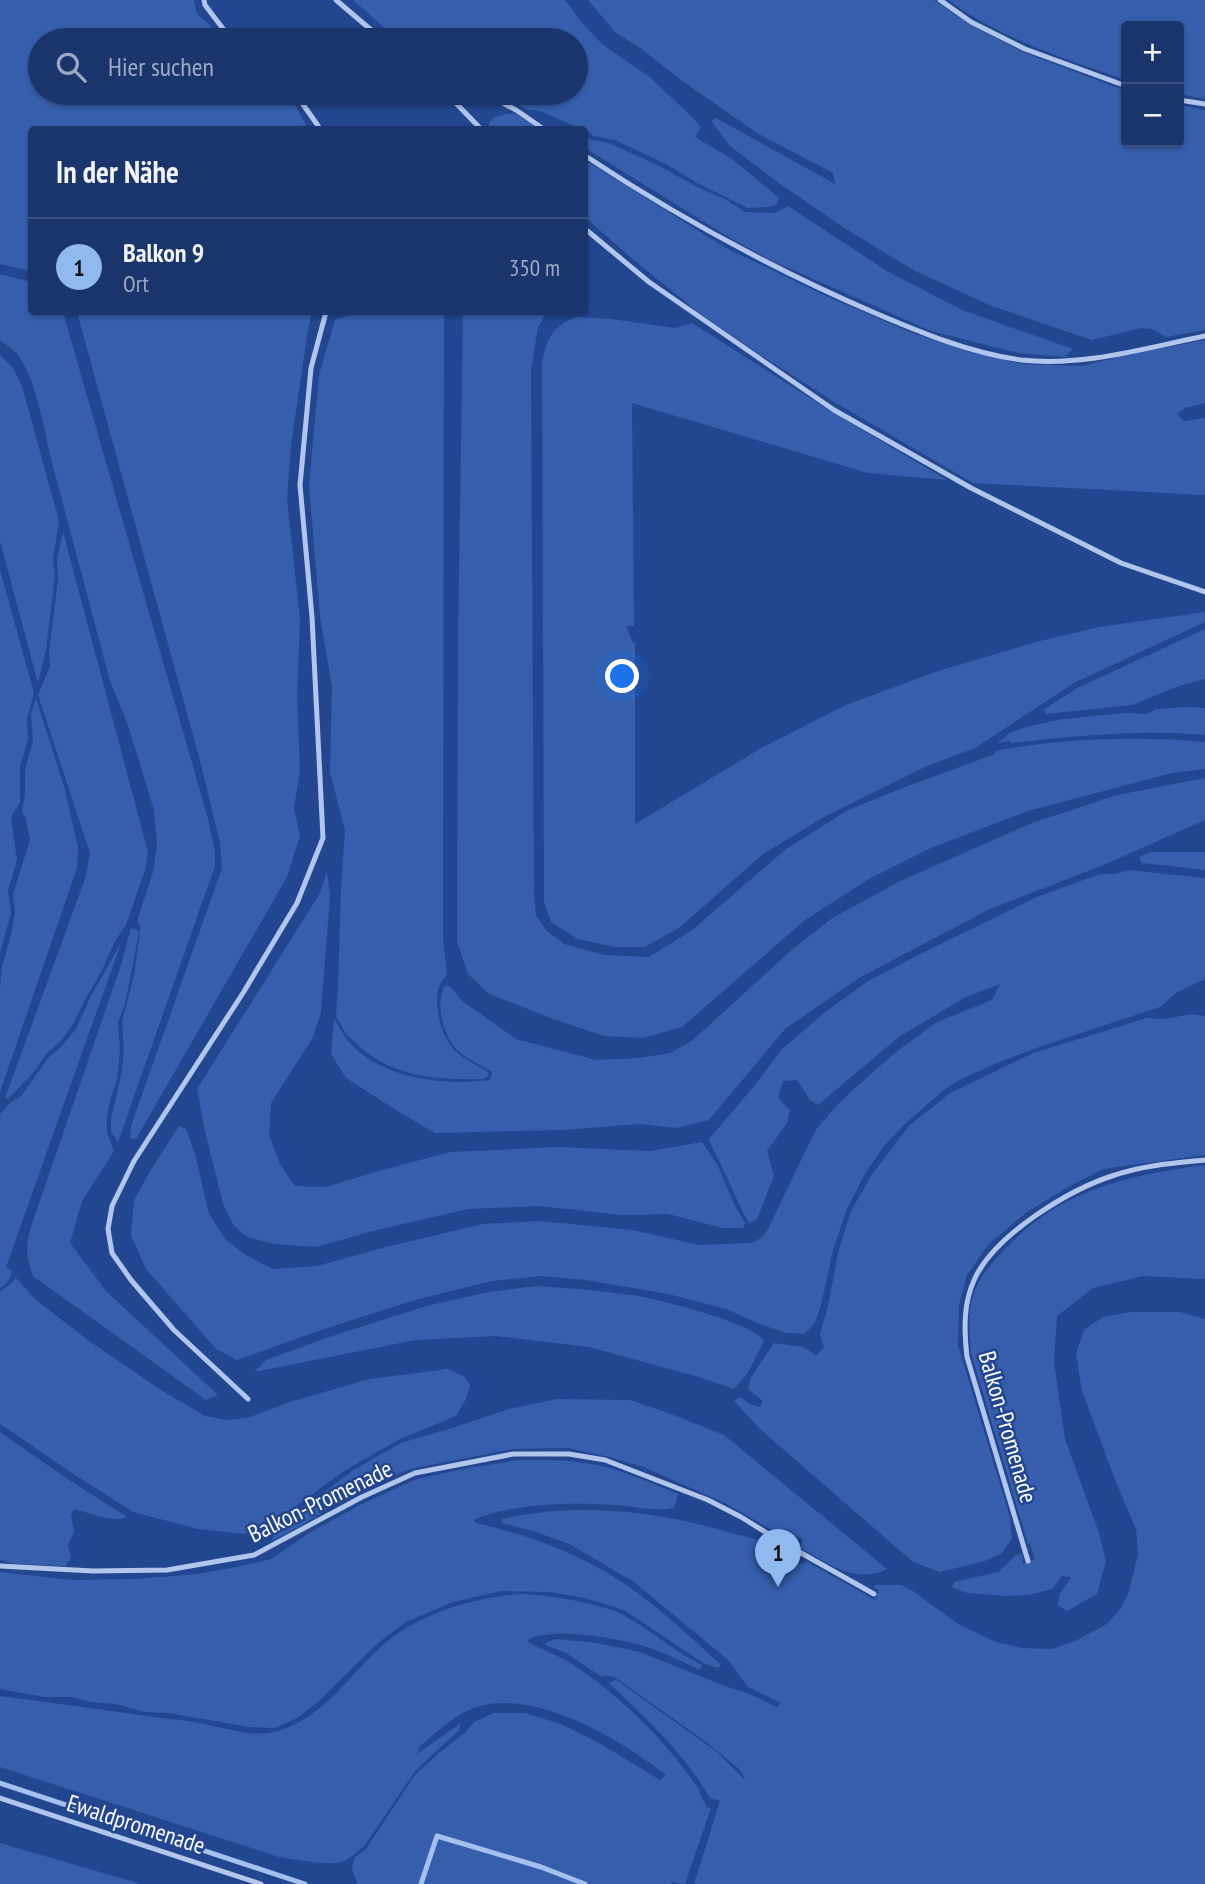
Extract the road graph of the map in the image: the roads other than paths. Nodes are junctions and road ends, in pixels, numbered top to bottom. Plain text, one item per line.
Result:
1 (204, 0) edge
2 (336, 0) edge
3 (940, 0) edge
4 (222, 28) edge
5 (369, 28) edge
6 (1121, 84) edge
7 (1184, 101) edge
8 (1205, 104) edge
9 (303, 105) edge
10 (458, 105) edge
11 (507, 105) edge
12 (318, 126) edge
13 (478, 126) edge
14 (539, 126) edge
15 (588, 159) edge
16 (588, 231) edge
17 (325, 315) edge
18 (1205, 335) edge
19 (1205, 592) edge
20 (1205, 1160) edge
21 (248, 1399) dead end
22 (1028, 1561) dead end
23 (0, 1566) edge
24 (874, 1594) dead end
25 (0, 1798) edge
26 (261, 1884) edge

1 - 4 lane
2 - 5 lane
3 - 6 lane
7 - 8 lane
9 - 12 lane
10 - 13 lane
11 - 14 lane
15 - 18 lane
16 - 19 lane
17 - 21 lane
20 - 22 lane, Balkon-Promenade
23 - 24 lane, Balkon-Promenade
25 - 26 lane, Ewaldpromenade

